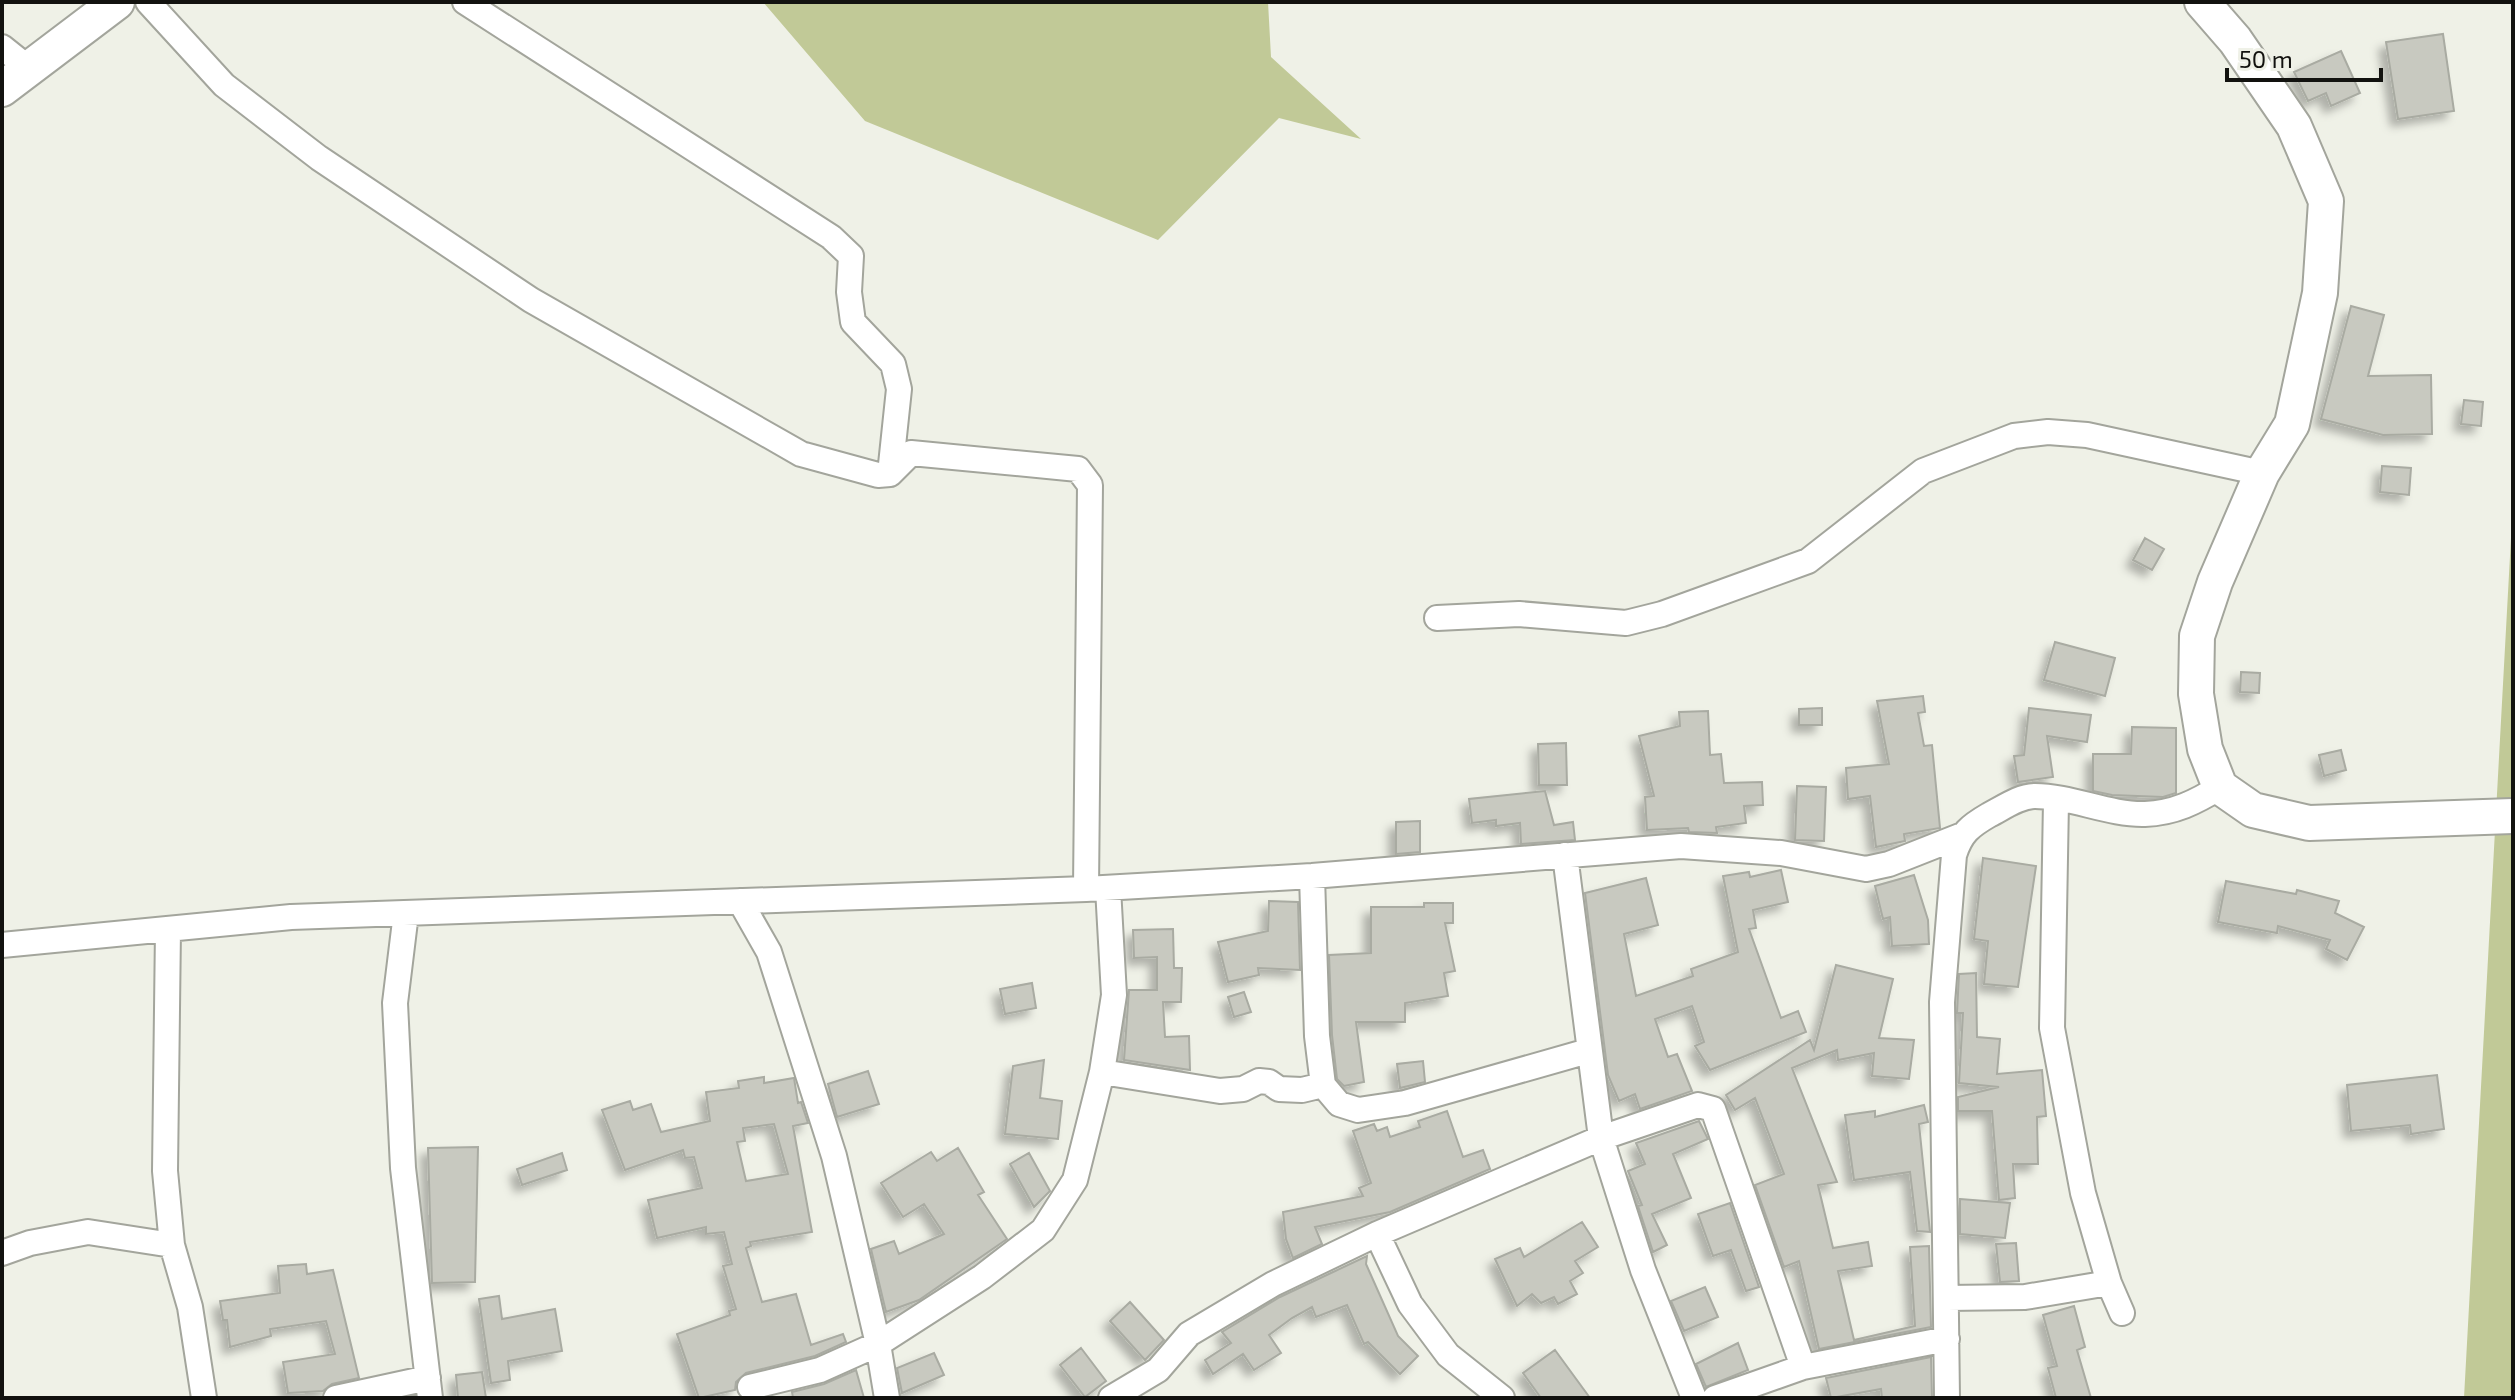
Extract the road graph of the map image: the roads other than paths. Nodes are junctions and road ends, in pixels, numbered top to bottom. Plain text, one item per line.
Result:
1 (117, 2) edge
2 (148, 2) edge
3 (465, 2) edge
4 (2202, 2) edge
5 (10, 68) edge
6 (2262, 473) junction
7 (890, 474) junction
8 (1437, 618) dead end
9 (2220, 787) junction
10 (2056, 801) junction
11 (2513, 816) edge
12 (1960, 836) junction
13 (1565, 855) junction
14 (1312, 876) junction
15 (1097, 889) junction
16 (740, 901) junction
17 (406, 913) junction
18 (168, 929) junction
19 (2, 945) edge
20 (1588, 1051) junction
21 (1102, 1072) junction
22 (1323, 1085) junction
23 (1601, 1138) junction
24 (1377, 1234) junction
25 (172, 1245) junction
26 (2, 1253) edge
27 (2109, 1283) junction
28 (1947, 1298) junction
29 (2122, 1313) dead end
30 (1947, 1339) junction
31 (878, 1344) junction
32 (1803, 1367) junction
33 (750, 1387) dead end
34 (429, 1388) edge
35 (201, 1398) edge
36 (336, 1398) edge
37 (887, 1398) edge
38 (1111, 1398) edge
39 (1502, 1398) edge
40 (1694, 1398) edge
41 (1715, 1398) edge
42 (1947, 1398) edge

1 - 5 street
2 - 7 street
3 - 7 street
4 - 6 street
6 - 8 street
6 - 9 street
7 - 15 street
9 - 10 street
9 - 11 street
10 - 12 street
10 - 27 street
12 - 13 street
12 - 28 street
13 - 14 street
13 - 20 street
14 - 15 street
14 - 22 street
15 - 16 street
15 - 21 street
16 - 17 street
16 - 31 street
17 - 18 street
17 - 34 street
18 - 19 street
18 - 25 street
20 - 22 street
20 - 23 street
21 - 22 street
21 - 31 street
23 - 24 street
23 - 32 street
23 - 40 street
24 - 38 street
24 - 39 street
25 - 26 street
25 - 35 street
27 - 28 street
27 - 29 street
28 - 30 street
30 - 32 street
30 - 42 street
31 - 33 street
31 - 37 street
32 - 41 street
34 - 36 street

